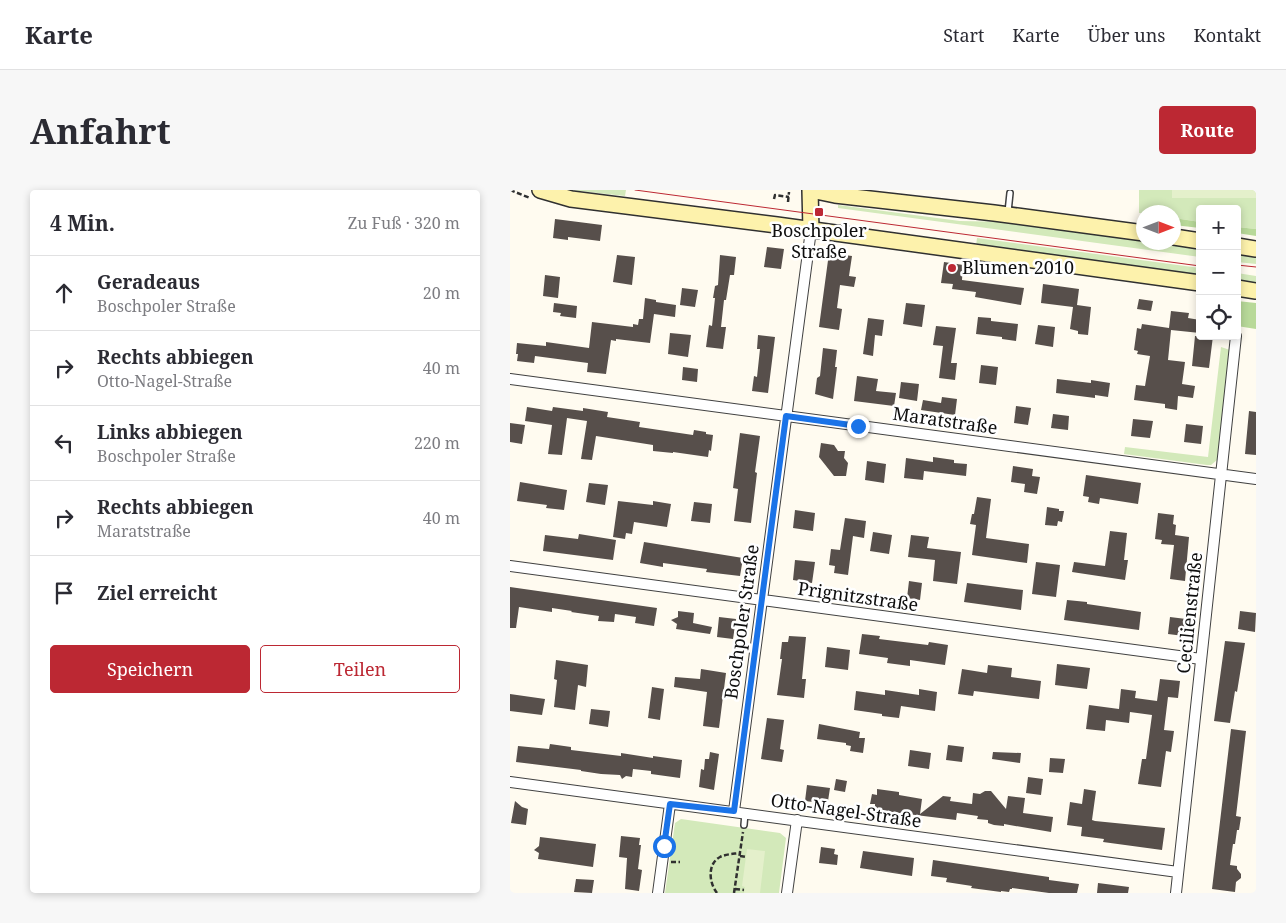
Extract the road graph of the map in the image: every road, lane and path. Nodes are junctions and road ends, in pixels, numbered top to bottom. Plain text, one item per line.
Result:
1 (510, 190) edge
2 (810, 190) edge
3 (789, 192) dead end
4 (1010, 193) dead end
5 (538, 195) edge
6 (789, 197) junction
7 (774, 199) dead end
8 (788, 202) dead end
9 (1008, 215) junction
10 (811, 230) junction
11 (1136, 232) edge
12 (1181, 238) edge
13 (1196, 240) edge
14 (1241, 246) edge
15 (1256, 248) edge
16 (1196, 282) edge
17 (1241, 289) edge
18 (1256, 291) edge
19 (1236, 340) edge
20 (510, 379) edge
21 (786, 416) junction
22 (1221, 474) junction
23 (1256, 479) edge
24 (510, 566) edge
25 (762, 600) junction
26 (1201, 660) junction
27 (510, 782) edge
28 (670, 804) junction
29 (734, 811) junction
30 (746, 813) junction
31 (797, 820) junction
32 (744, 825) joint
33 (740, 854) junction
34 (746, 856) dead end
35 (1178, 872) junction
36 (744, 890) dead end
37 (735, 891) edge
38 (658, 893) edge
39 (716, 893) edge
40 (787, 893) edge
41 (1176, 893) edge

1 - 5 path
2 - 9 main road
2 - 10 main road
3 - 6 path
4 - 9 lane
5 - 10 main road
6 - 7 path
6 - 8 path
9 - 11 main road
10 - 16 main road
10 - 21 street, Boschpoler Straße
12 - 13 main road
14 - 15 main road
17 - 18 main road
19 - 22 street, Cecilienstraße
20 - 21 street, Maratstraße
21 - 22 street, Maratstraße
21 - 25 street, Boschpoler Straße
22 - 23 street, Maratstraße
22 - 26 street, Cecilienstraße
24 - 25 street, Prignitzstraße
25 - 26 street, Prignitzstraße
25 - 29 street, Boschpoler Straße
26 - 35 street, Cecilienstraße
27 - 28 street, Otto-Nagel-Straße
28 - 29 street, Otto-Nagel-Straße
28 - 38 street
29 - 30 street, Otto-Nagel-Straße
30 - 31 street, Otto-Nagel-Straße
30 - 32 lane
31 - 35 street, Otto-Nagel-Straße
31 - 40 street
32 - 33 path
33 - 34 path
33 - 37 path
33 - 39 path
35 - 41 street, Cecilienstraße
36 - 37 path

